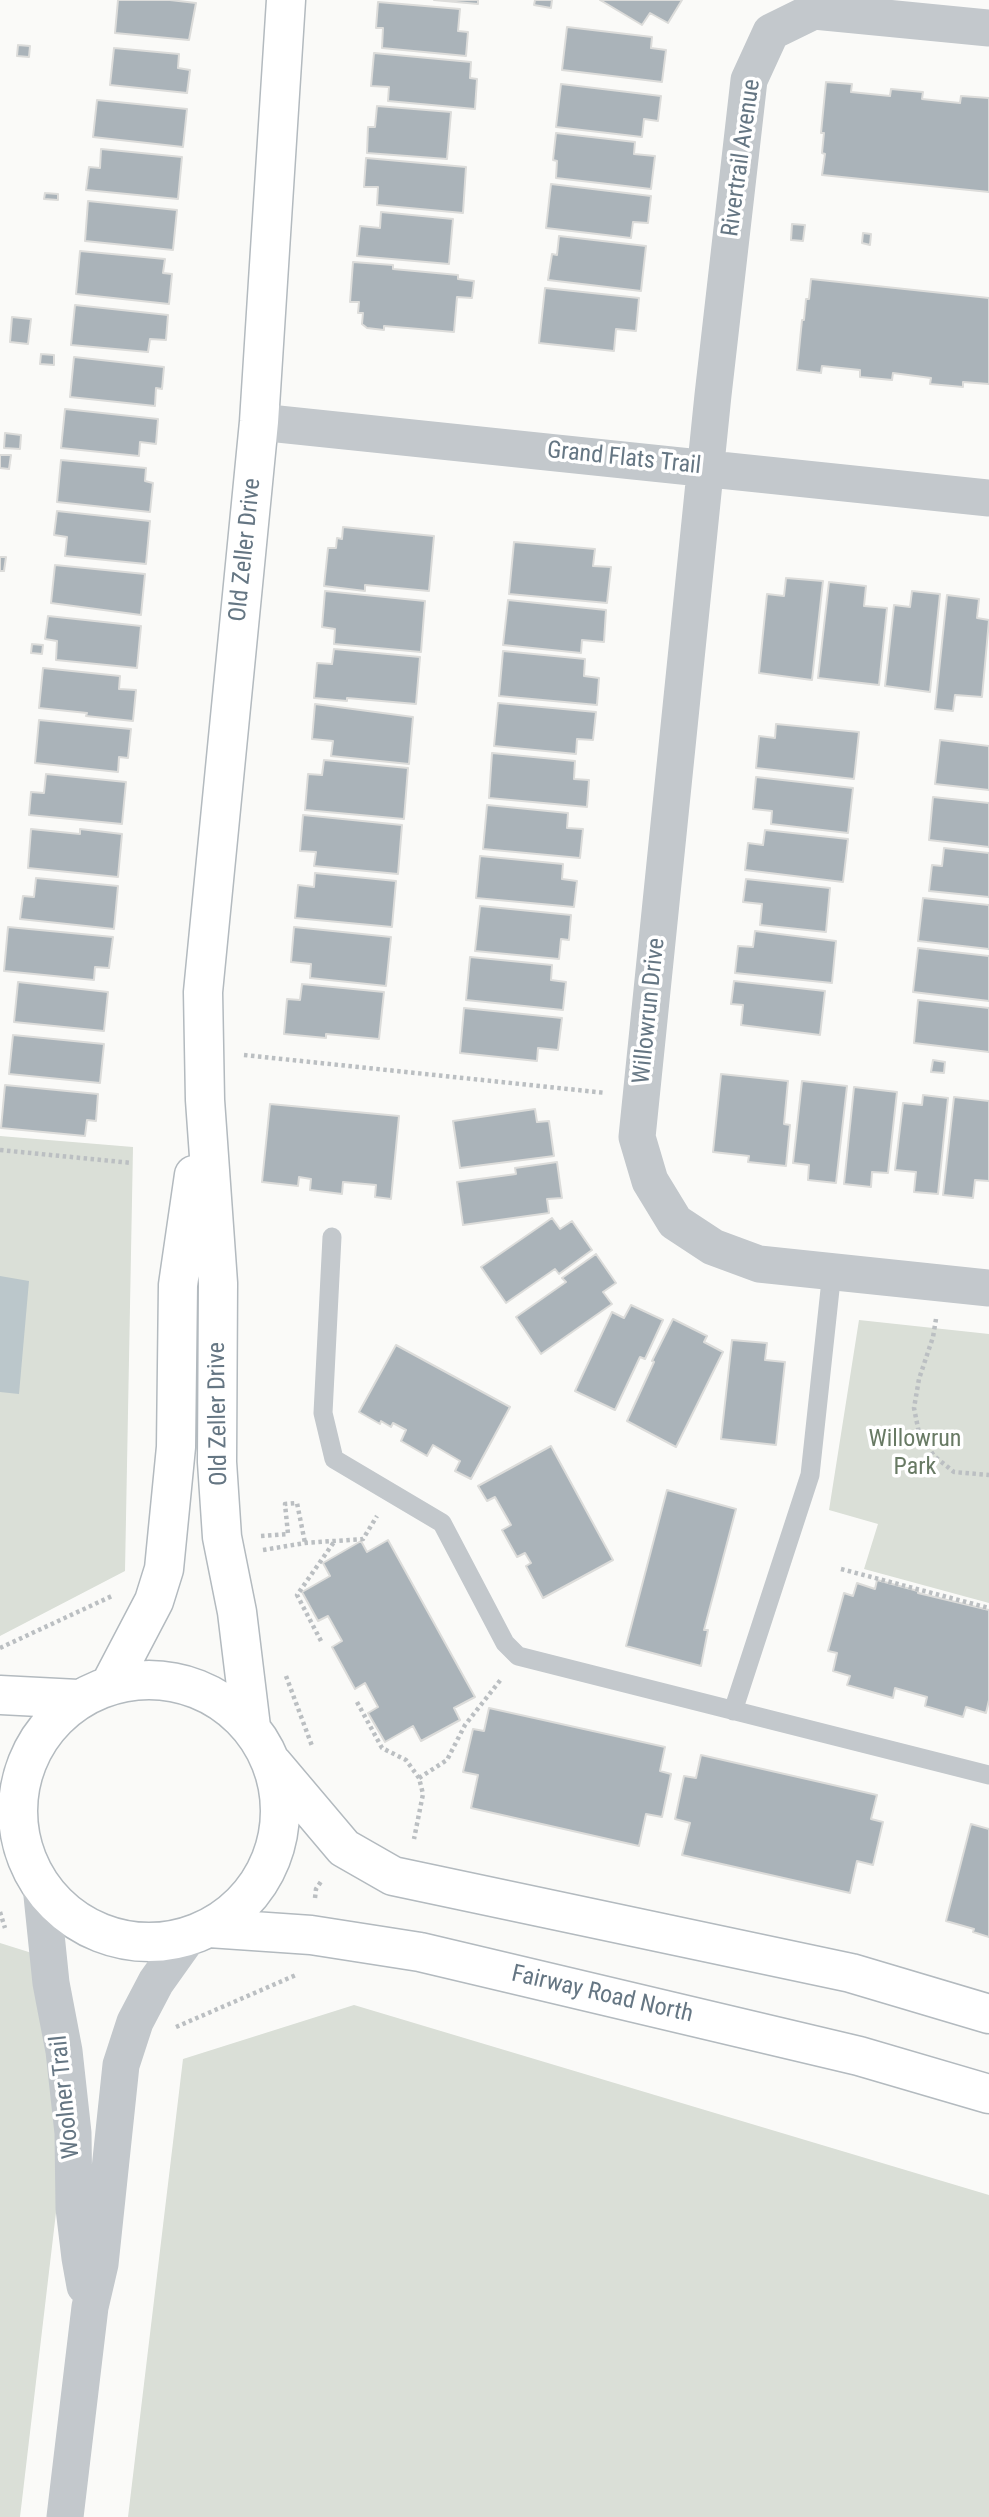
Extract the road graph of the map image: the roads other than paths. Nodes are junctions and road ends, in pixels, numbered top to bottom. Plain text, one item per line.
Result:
1 (286, 0) edge
2 (989, 28) edge
3 (259, 422) junction
4 (706, 468) junction
5 (989, 498) edge
6 (205, 1100) junction
7 (332, 1237) dead end
8 (832, 1271) junction
9 (989, 1288) edge
10 (94, 1692) junction
11 (0, 1695) edge
12 (733, 1711) junction
13 (251, 1727) junction
14 (272, 1763) junction
15 (989, 1775) edge
16 (11, 1834) edge
17 (41, 1886) junction
18 (198, 1933) junction
19 (989, 2014) edge
20 (989, 2094) edge
21 (90, 2307) junction
22 (65, 2517) edge

1 - 3 main road, Old Zeller Drive
2 - 4 street, Rivertrail Avenue
3 - 4 street, Grand Flats Trail
3 - 6 main road, Old Zeller Drive
4 - 5 street, Grand Flats Trail
4 - 8 street, Willowrun Drive
6 - 10 main road, Old Zeller Drive
6 - 13 main road, Old Zeller Drive
7 - 12 lane
8 - 9 street, Willowrun Drive
8 - 12 lane
10 - 11 main road
10 - 13 main road
10 - 16 main road
12 - 15 lane
13 - 14 main road
14 - 18 main road
14 - 19 main road
16 - 17 main road
17 - 18 main road
17 - 21 street, Woolner Trail
18 - 20 main road, Fairway Road North
18 - 21 street, Woolner Trail
21 - 22 street, Woolner Trail

